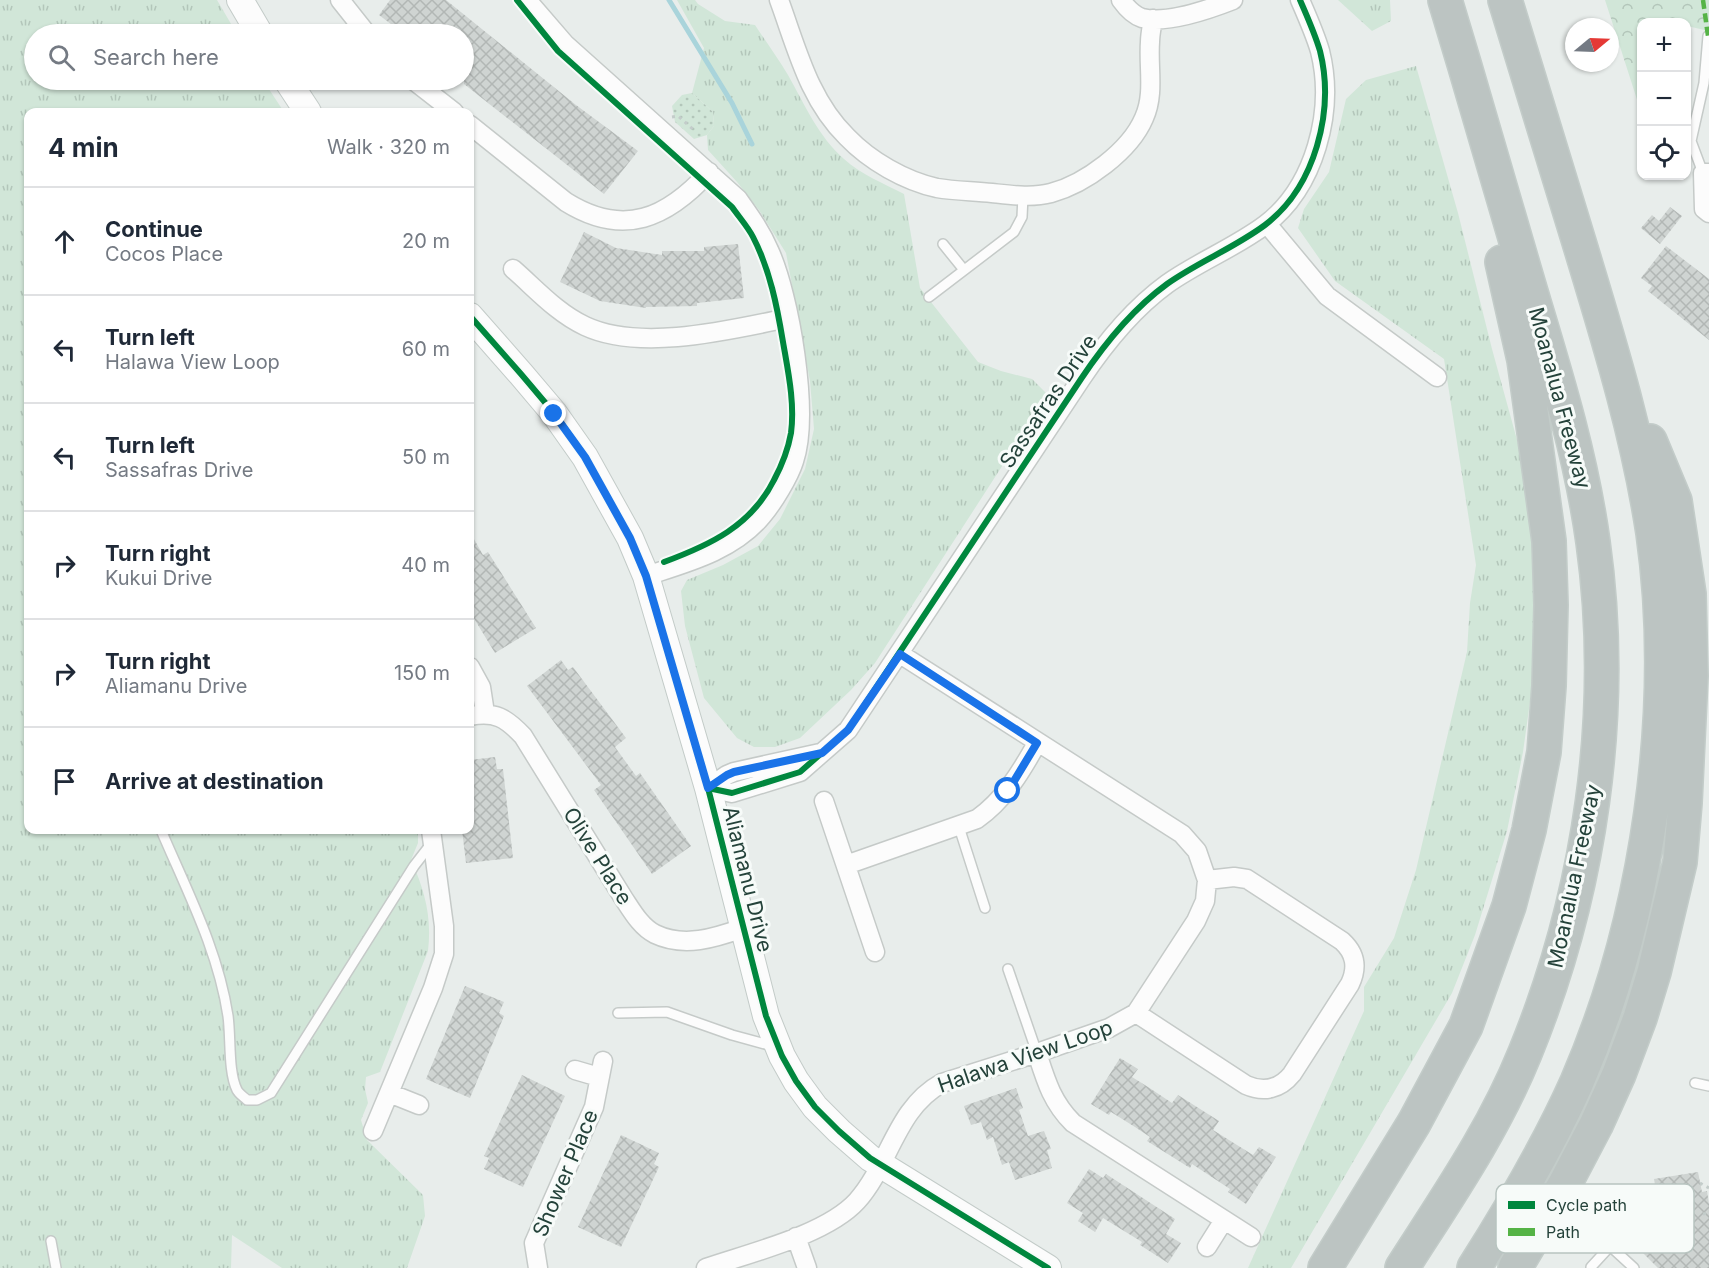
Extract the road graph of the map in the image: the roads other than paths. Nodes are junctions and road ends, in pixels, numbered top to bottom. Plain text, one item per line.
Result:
1 (240, 0) edge
2 (527, 0) edge
3 (779, 0) edge
4 (1121, 0) edge
5 (1233, 0) edge
6 (1300, 0) edge
7 (1444, 0) edge
8 (1505, 0) edge
9 (1518, 0) edge
10 (349, 3) edge
11 (1153, 19) junction
12 (254, 24) edge
13 (361, 24) edge
14 (1708, 36) edge
15 (294, 90) edge
16 (426, 90) edge
17 (305, 108) edge
18 (449, 108) edge
19 (474, 128) edge
20 (710, 172) junction
21 (1706, 173) edge
22 (1558, 176) junction
23 (1023, 196) junction
24 (1709, 213) edge
25 (1267, 224) junction
26 (943, 244) dead end
27 (513, 269) dead end
28 (964, 270) junction
29 (928, 297) dead end
30 (788, 318) junction
31 (474, 321) edge
32 (1609, 338) junction
33 (1437, 377) dead end
34 (646, 576) junction
35 (900, 654) junction
36 (474, 674) edge
37 (477, 715) edge
38 (1037, 743) junction
39 (708, 788) junction
40 (824, 801) dead end
41 (959, 826) junction
42 (163, 834) edge
43 (432, 836) edge
44 (846, 865) junction
45 (1207, 880) junction
46 (985, 908) dead end
47 (743, 928) junction
48 (876, 952) dead end
49 (1008, 969) dead end
50 (618, 1013) dead end
51 (1136, 1013) junction
52 (778, 1047) junction
53 (1037, 1053) junction
54 (575, 1070) dead end
55 (1695, 1083) dead end
56 (1709, 1086) edge
57 (388, 1093) junction
58 (419, 1105) dead end
59 (373, 1131) dead end
60 (882, 1166) junction
61 (1526, 1184) edge
62 (1565, 1184) edge
63 (1224, 1220) junction
64 (1496, 1233) edge
65 (796, 1237) junction
66 (1251, 1237) dead end
67 (51, 1241) dead end
68 (1207, 1247) dead end
69 (1524, 1253) edge
70 (1604, 1253) edge
71 (1618, 1253) edge
72 (1591, 1267) edge
73 (56, 1268) edge
74 (538, 1268) edge
75 (706, 1268) edge
76 (807, 1268) edge
77 (1048, 1268) edge
78 (1325, 1268) edge
79 (1402, 1268) edge
80 (1474, 1268) edge
81 (1515, 1268) edge
82 (1634, 1268) edge

1 - 12 street
2 - 20 street
3 - 23 street
4 - 11 street
5 - 11 street
6 - 25 street, Sassafras Drive
7 - 78 highway
7 - 79 highway, Moanalua Freeway
8 - 22 highway
9 - 22 highway
10 - 13 street
11 - 23 street
14 - 21 lane
15 - 17 street
16 - 18 street
19 - 20 street
20 - 30 street
21 - 24 street
22 - 32 highway
23 - 28 lane
25 - 33 street
25 - 35 street, Sassafras Drive
26 - 28 lane
27 - 30 street
28 - 29 lane
30 - 34 street
31 - 34 street, Aliamanu Drive
32 - 61 highway
32 - 62 highway
34 - 39 street, Aliamanu Drive
35 - 38 street
35 - 39 street, Sassafras Drive
36 - 37 street, Olive Place
37 - 47 street, Olive Place
38 - 41 street
38 - 45 street
39 - 47 street, Aliamanu Drive
40 - 44 street
41 - 44 street
41 - 46 lane
42 - 43 lane
43 - 57 street
44 - 48 street
45 - 51 street, Halawa View Loop
45 - 51 street, Halawa View Loop
47 - 52 street, Aliamanu Drive
49 - 53 lane
50 - 52 lane
51 - 53 street, Halawa View Loop
52 - 60 street, Aliamanu Drive
53 - 60 street, Halawa View Loop
53 - 63 street
54 - 74 street, Shower Place
55 - 56 lane
57 - 58 street
57 - 59 street
60 - 65 street
60 - 77 street, Aliamanu Drive
63 - 66 street
63 - 68 street
64 - 80 highway
65 - 75 street
65 - 76 street
67 - 73 lane
69 - 81 highway
70 - 72 lane
71 - 82 lane

